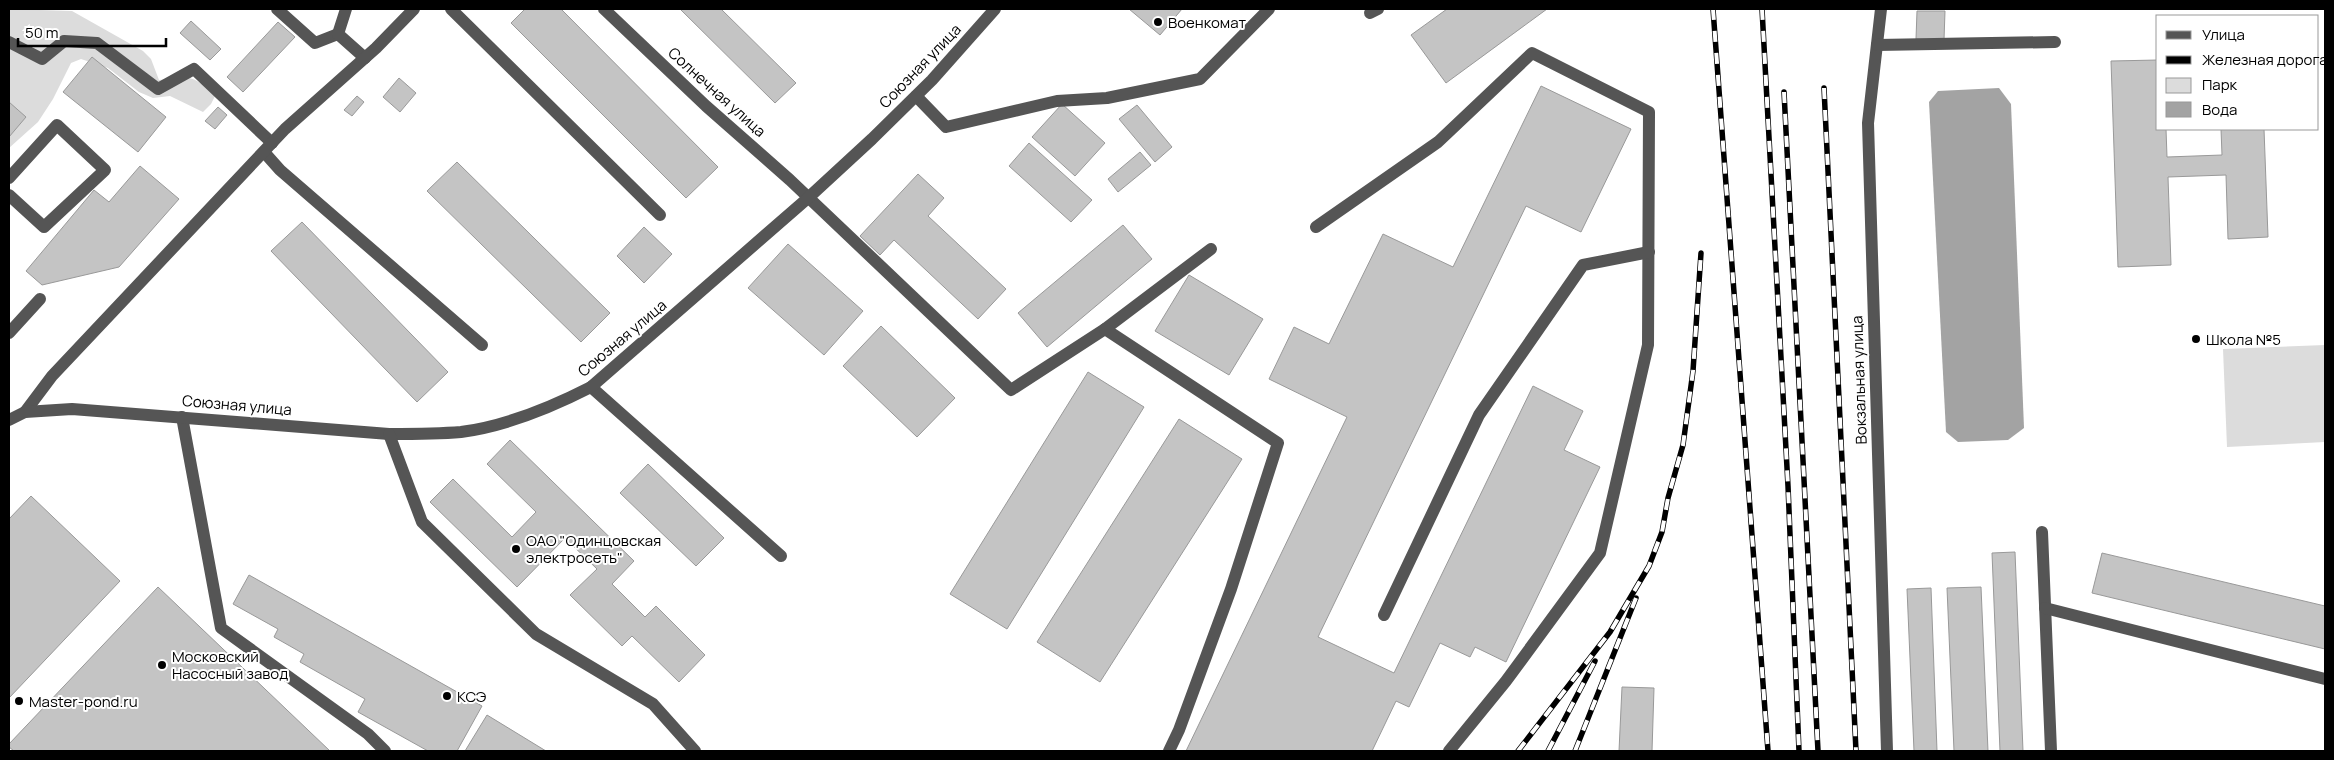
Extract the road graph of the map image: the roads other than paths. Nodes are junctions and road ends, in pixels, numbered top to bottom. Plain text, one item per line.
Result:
1 (277, 9) edge
2 (346, 9) edge
3 (414, 9) edge
4 (451, 9) edge
5 (604, 9) edge
6 (996, 9) edge
7 (1269, 9) edge
8 (1881, 9) edge
9 (338, 34) junction
10 (9, 42) edge
11 (2055, 42) dead end
12 (1877, 45) junction
13 (365, 58) junction
14 (916, 96) junction
15 (268, 147) junction
16 (9, 178) edge
17 (9, 195) edge
18 (808, 198) junction
19 (660, 215) dead end
20 (1316, 228) dead end
21 (1211, 249) dead end
22 (1649, 252) junction
23 (40, 299) dead end
24 (1105, 329) junction
25 (9, 333) edge
26 (482, 345) dead end
27 (591, 387) junction
28 (25, 412) junction
29 (182, 417) junction
30 (9, 418) edge
31 (389, 434) junction
32 (2042, 532) dead end
33 (780, 556) dead end
34 (2045, 608) junction
35 (1384, 615) dead end
36 (2325, 679) edge
37 (386, 751) edge
38 (695, 751) edge
39 (1169, 751) edge
40 (1448, 751) edge
41 (1887, 751) edge
42 (2051, 751) edge

1 - 9 street
2 - 9 street
3 - 13 street
4 - 19 street
5 - 18 street, Солнечная улица
6 - 14 street, Союзная улица
7 - 14 street
8 - 12 street, Вокзальная улица
9 - 13 street
10 - 15 street
11 - 12 street
12 - 41 street, Вокзальная улица
13 - 15 street
14 - 18 street, Союзная улица
15 - 26 street
15 - 28 street
16 - 17 street
18 - 24 street, Солнечная улица
18 - 27 street, Союзная улица
20 - 22 street
21 - 24 street
22 - 35 street
22 - 40 street
23 - 25 street
24 - 39 street
27 - 31 street, Союзная улица
27 - 33 street
28 - 29 street, Союзная улица
28 - 30 street, Союзная улица
29 - 31 street, Союзная улица
29 - 37 street
31 - 38 street
32 - 34 street
34 - 36 street
34 - 42 street

